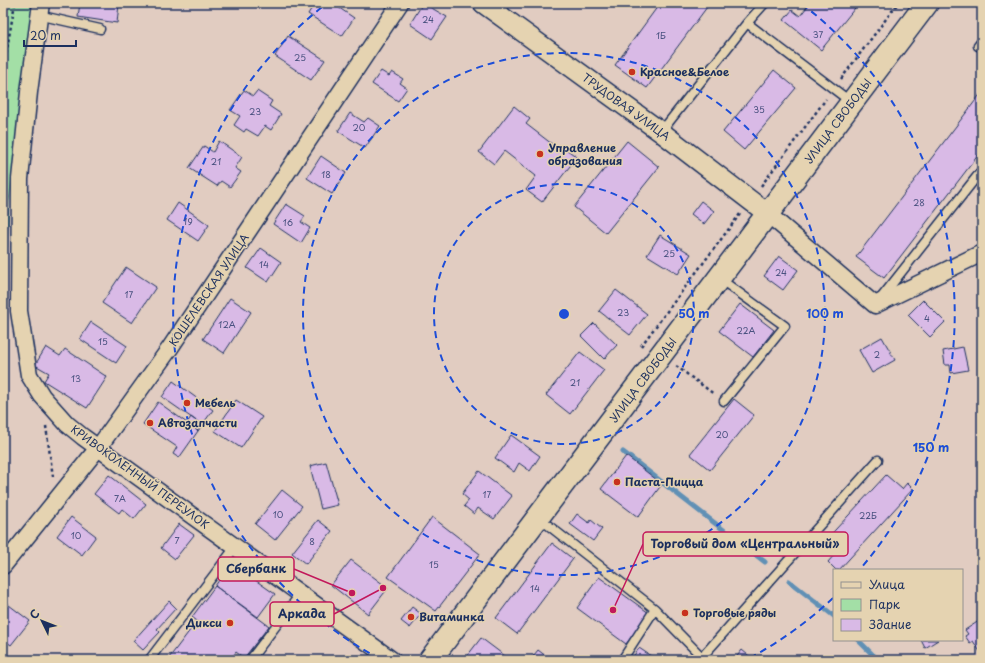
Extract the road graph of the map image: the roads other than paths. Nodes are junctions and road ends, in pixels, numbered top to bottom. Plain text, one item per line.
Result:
1 (400, 3) edge
2 (484, 3) edge
3 (765, 3) edge
4 (928, 3) edge
5 (40, 9) edge
6 (746, 23) junction
7 (100, 28) dead end
8 (852, 103) junction
9 (661, 132) junction
10 (982, 170) edge
11 (768, 214) junction
12 (982, 253) edge
13 (719, 278) junction
14 (875, 305) junction
15 (724, 401) road end
16 (98, 448) junction
17 (878, 460) dead end
18 (539, 518) junction
19 (236, 546) junction
20 (3, 566) edge
21 (301, 593) junction
22 (656, 609) junction
23 (701, 659) edge
24 (149, 660) edge
25 (250, 660) edge
26 (392, 660) edge
27 (430, 660) edge
28 (622, 660) edge

1 - 16 street, КОШЕЛЕВСКАЯ УЛИЦА
2 - 9 street, ТРУДОВАЯ УЛИЦА
3 - 6 lane
4 - 8 main road, УЛИЦА СВОБОДЫ
5 - 7 lane
5 - 16 street, КРИВОКОЛЕННЫЙ ПЕРЕУЛОК
6 - 8 lane
6 - 9 lane
8 - 11 main road, УЛИЦА СВОБОДЫ
9 - 11 street, ТРУДОВАЯ УЛИЦА
10 - 14 lane
11 - 13 main road, УЛИЦА СВОБОДЫ
11 - 14 street
12 - 14 street
13 - 15 lane
13 - 18 main road, УЛИЦА СВОБОДЫ
16 - 19 street, КРИВОКОЛЕННЫЙ ПЕРЕУЛОК
16 - 20 street, КОШЕЛЕВСКАЯ УЛИЦА
17 - 23 lane
18 - 22 lane
18 - 27 main road, УЛИЦА СВОБОДЫ
19 - 21 street, КРИВОКОЛЕННЫЙ ПЕРЕУЛОК
19 - 24 lane
21 - 25 lane
21 - 26 street, КРИВОКОЛЕННЫЙ ПЕРЕУЛОК
22 - 23 lane
22 - 28 lane

